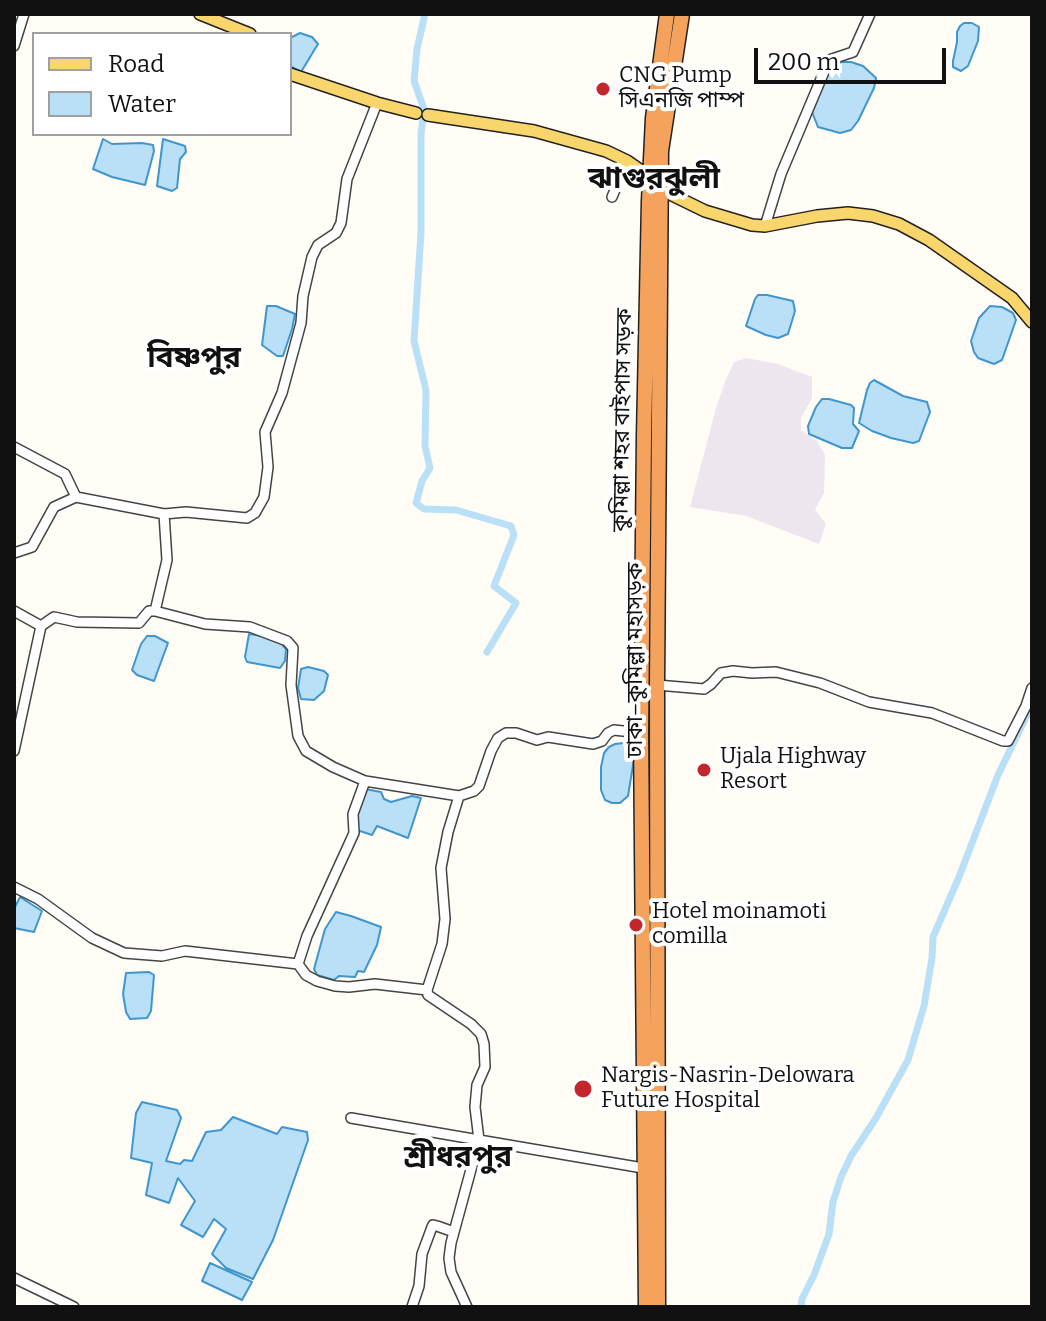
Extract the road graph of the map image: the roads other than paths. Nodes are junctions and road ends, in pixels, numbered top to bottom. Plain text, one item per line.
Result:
1 (24, 14) edge
2 (200, 14) edge
3 (667, 14) edge
4 (682, 14) edge
5 (870, 14) edge
6 (245, 32) edge
7 (14, 46) edge
8 (292, 75) edge
9 (377, 103) junction
10 (627, 161) junction
11 (650, 177) junction
12 (662, 190) junction
13 (612, 197) dead end
14 (765, 226) junction
15 (1032, 322) edge
16 (14, 447) edge
17 (76, 497) junction
18 (164, 514) junction
19 (14, 553) edge
20 (14, 611) edge
21 (155, 611) junction
22 (41, 626) junction
23 (657, 685) junction
24 (1032, 688) edge
25 (641, 733) junction
26 (14, 751) edge
27 (365, 781) junction
28 (459, 796) junction
29 (14, 887) edge
30 (298, 964) junction
31 (427, 990) junction
32 (351, 1118) dead end
33 (479, 1140) junction
34 (643, 1168) junction
35 (454, 1232) junction
36 (14, 1278) edge
37 (74, 1307) edge
38 (412, 1307) edge
39 (467, 1307) edge
40 (646, 1307) edge
41 (658, 1307) edge

1 - 7 street
2 - 6 main road
3 - 11 highway, কুমিল্লা শহর বাইপাস সড়ক
4 - 12 highway, ঢাকা–কুমিল্লা মহাসড়ক
5 - 14 street
8 - 9 main road
9 - 10 main road
9 - 18 street
10 - 11 main road
10 - 13 street
11 - 12 main road
11 - 25 highway, কুমিল্লা শহর বাইপাস সড়ক
12 - 14 main road
12 - 23 highway, ঢাকা–কুমিল্লা মহাসড়ক
14 - 15 main road
16 - 17 street
17 - 18 street
17 - 19 street
18 - 21 street
20 - 22 street
21 - 22 street
21 - 27 street
22 - 26 street
23 - 24 street
23 - 41 highway, ঢাকা–কুমিল্লা মহাসড়ক
25 - 28 street
25 - 34 highway, কুমিল্লা শহর বাইপাস সড়ক
27 - 28 street
27 - 30 street
28 - 31 street
29 - 30 street
30 - 31 street
31 - 33 street
32 - 33 street
33 - 34 street
33 - 35 street
34 - 40 highway, কুমিল্লা শহর বাইপাস সড়ক
35 - 38 street
35 - 39 street
36 - 37 street

